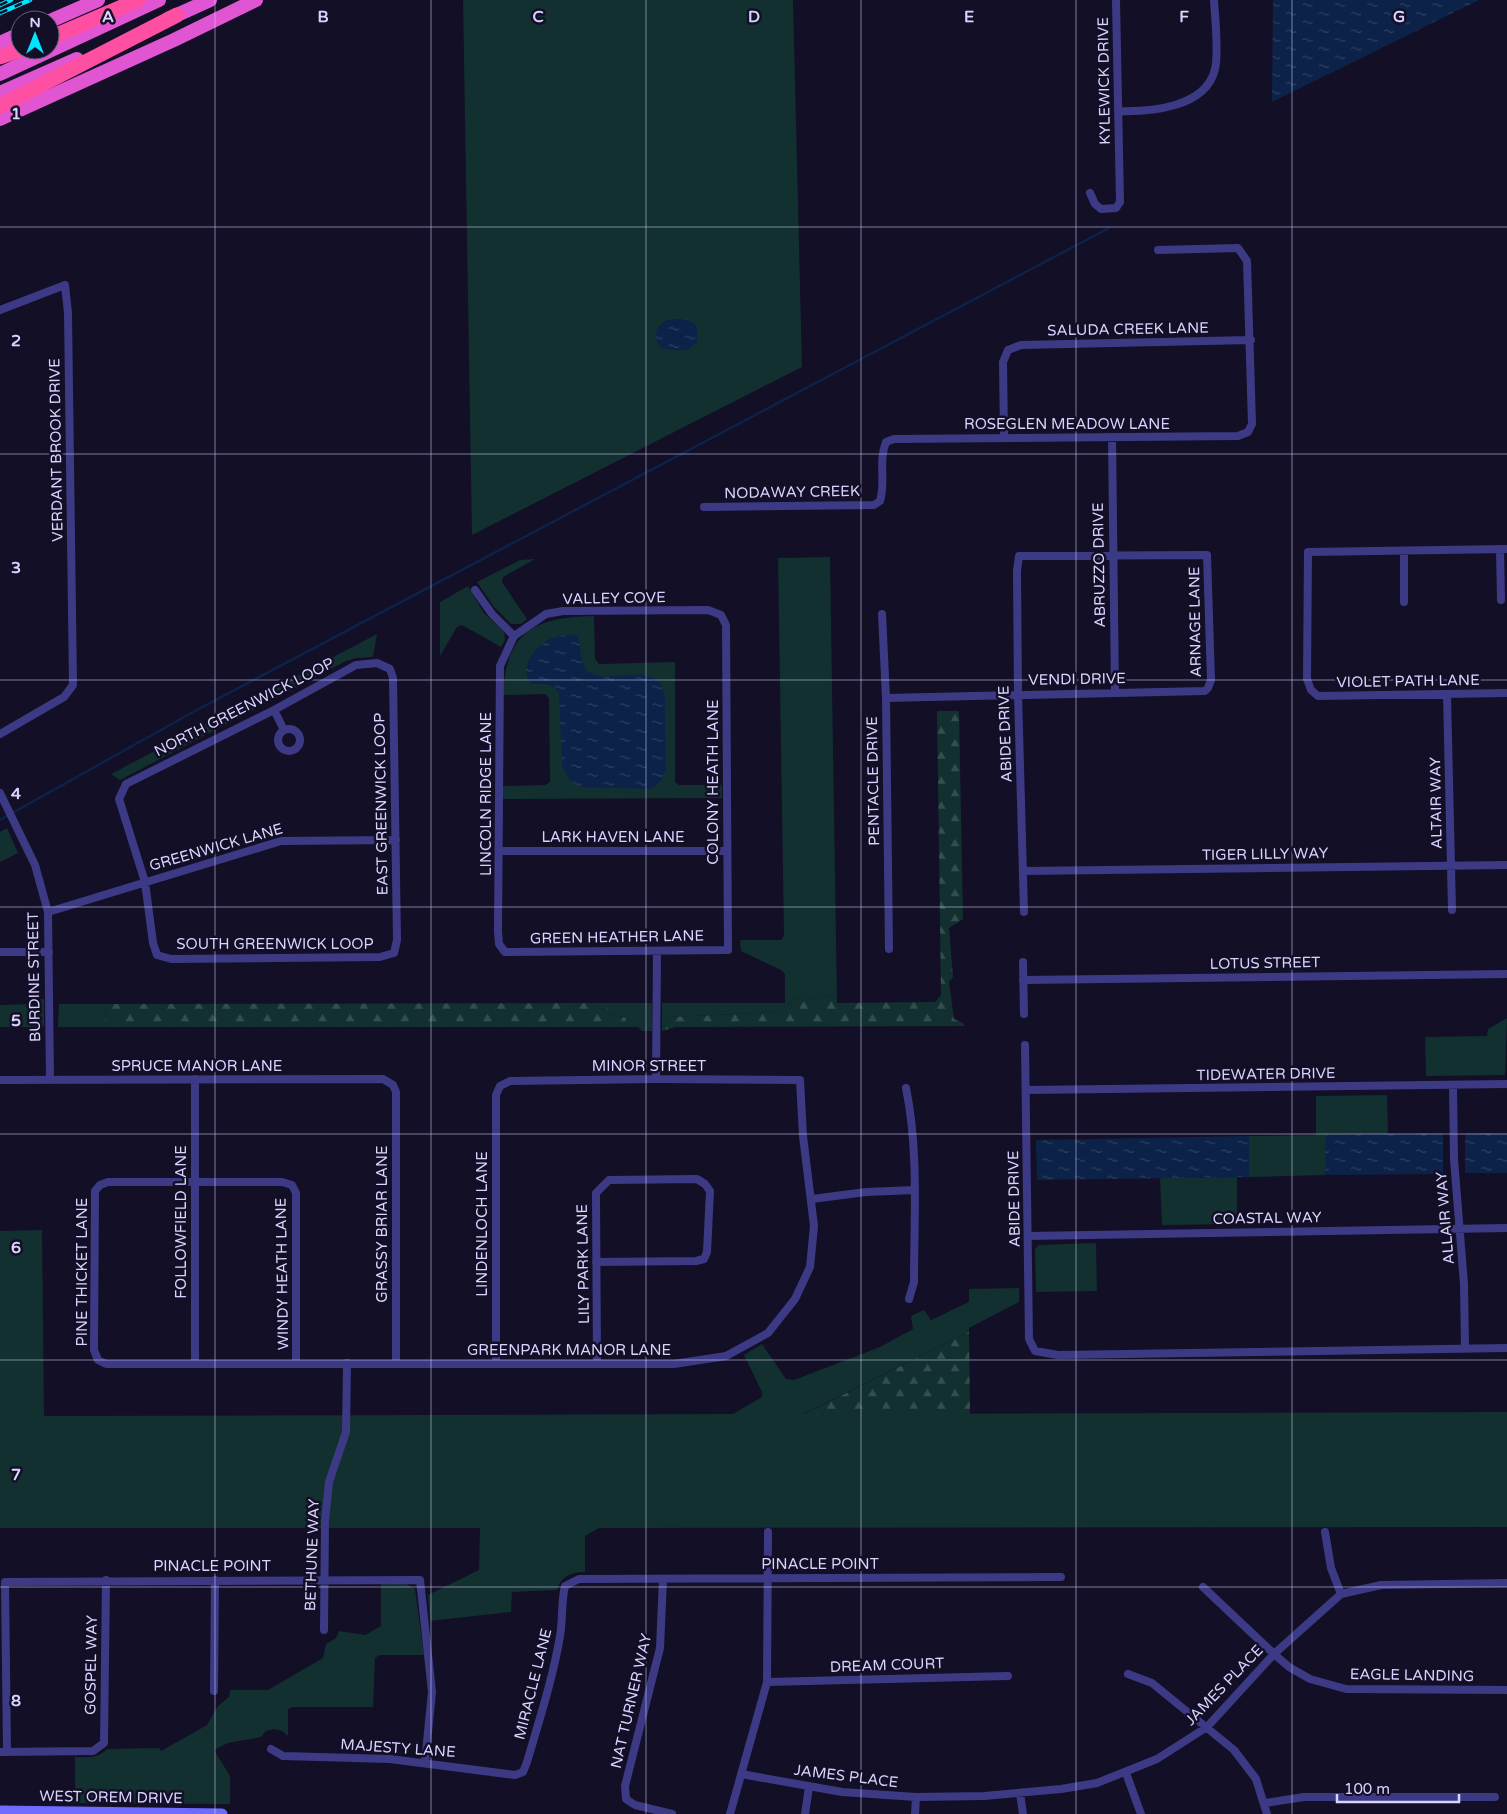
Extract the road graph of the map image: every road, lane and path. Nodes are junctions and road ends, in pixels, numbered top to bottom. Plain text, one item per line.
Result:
1 (98, 0) edge
2 (138, 0) edge
3 (159, 0) edge
4 (210, 0) edge
5 (256, 0) edge
6 (1116, 0) edge
7 (1214, 0) edge
8 (177, 15) joint
9 (60, 17) edge
10 (60, 34) edge
11 (0, 74) edge
12 (4, 98) edge
13 (1118, 111) junction
14 (0, 119) edge
15 (1090, 193) dead end
16 (1158, 250) dead end
17 (0, 310) edge
18 (1251, 340) junction
19 (1112, 437) junction
20 (1004, 438) junction
21 (886, 442) joint
22 (704, 507) dead end
23 (1504, 549) edge
24 (1404, 551) junction
25 (1113, 554) junction
26 (475, 590) dead end
27 (1501, 600) dead end
28 (1404, 602) dead end
29 (721, 614) joint
30 (882, 614) dead end
31 (514, 636) junction
32 (378, 663) joint
33 (1208, 688) joint
34 (1114, 692) junction
35 (1507, 693) edge
36 (1018, 694) junction
37 (1447, 695) junction
38 (886, 698) junction
39 (274, 710) junction
40 (284, 730) dead end
41 (0, 734) edge
42 (0, 793) edge
43 (396, 840) junction
44 (499, 851) junction
45 (727, 851) junction
46 (1507, 865) edge
47 (1452, 866) junction
48 (1023, 871) junction
49 (145, 882) junction
50 (1452, 910) dead end
51 (48, 912) junction
52 (1024, 912) dead end
53 (888, 948) dead end
54 (728, 950) joint
55 (656, 951) junction
56 (0, 952) edge
57 (50, 952) junction
58 (505, 952) joint
59 (394, 953) joint
60 (1023, 962) dead end
61 (1507, 974) edge
62 (1023, 980) junction
63 (1024, 1014) dead end
64 (1025, 1045) dead end
65 (50, 1079) junction
66 (195, 1079) junction
67 (656, 1079) junction
68 (0, 1080) edge
69 (800, 1080) joint
70 (1507, 1084) edge
71 (393, 1085) joint
72 (1453, 1085) junction
73 (500, 1086) joint
74 (906, 1088) dead end
75 (1026, 1090) junction
76 (195, 1182) junction
77 (915, 1190) junction
78 (812, 1199) junction
79 (1507, 1228) edge
80 (1458, 1229) junction
81 (1028, 1236) junction
82 (596, 1262) junction
83 (909, 1299) dead end
84 (1465, 1348) junction
85 (1507, 1348) edge
86 (98, 1360) joint
87 (347, 1363) junction
88 (195, 1364) junction
89 (296, 1364) junction
90 (396, 1364) junction
91 (496, 1364) junction
92 (597, 1364) junction
93 (768, 1532) dead end
94 (1325, 1532) dead end
95 (1061, 1577) dead end
96 (768, 1578) junction
97 (324, 1579) junction
98 (579, 1579) joint
99 (664, 1579) junction
100 (106, 1580) junction
101 (215, 1580) junction
102 (1507, 1583) edge
103 (1203, 1587) dead end
104 (1341, 1594) junction
105 (324, 1630) dead end
106 (1274, 1654) junction
107 (1128, 1674) dead end
108 (1008, 1676) dead end
109 (767, 1682) junction
110 (1507, 1690) edge
111 (214, 1691) dead end
112 (1207, 1727) junction
113 (271, 1750) dead end
114 (3, 1752) edge
115 (425, 1762) junction
116 (522, 1772) joint
117 (1126, 1773) junction
118 (741, 1774) junction
119 (809, 1787) junction
120 (1020, 1793) junction
121 (916, 1797) junction
122 (1495, 1797) dead end
123 (1265, 1803) junction
124 (0, 1811) edge
125 (163, 1814) edge
126 (222, 1814) edge
127 (672, 1814) edge
128 (730, 1814) edge
129 (805, 1814) edge
130 (915, 1814) edge
131 (1023, 1814) edge
132 (1141, 1814) edge
133 (1267, 1814) edge

1 - 9 highway
2 - 10 highway
3 - 11 highway
4 - 8 highway
5 - 14 highway
6 - 13 street, KYLEWICK DRIVE
7 - 13 street
8 - 12 highway
13 - 15 street, KYLEWICK DRIVE
16 - 18 street
17 - 41 street, VERDANT BROOK DRIVE
18 - 19 street, ROSEGLEN MEADOW LANE
18 - 20 street, SALUDA CREEK LANE
19 - 20 street, ROSEGLEN MEADOW LANE
19 - 25 street, ABRUZZO DRIVE
20 - 21 street, ROSEGLEN MEADOW LANE
21 - 22 street, NODAWAY CREEK
23 - 24 street
23 - 27 street
24 - 28 street
24 - 37 street, VIOLET PATH LANE
25 - 33 street, ARNAGE LANE
25 - 34 street, ABRUZZO DRIVE
25 - 36 street, ABIDE DRIVE
26 - 31 street
29 - 31 street, VALLEY COVE
29 - 45 street, COLONY HEATH LANE
30 - 38 street, PENTACLE DRIVE
31 - 44 street, LINCOLN RIDGE LANE
32 - 39 street, NORTH GREENWICK LOOP
32 - 43 street, EAST GREENWICK LOOP
33 - 34 street, VENDI DRIVE
34 - 36 street, VENDI DRIVE
35 - 37 street, VIOLET PATH LANE
36 - 38 street, VENDI DRIVE
36 - 48 street, ABIDE DRIVE
37 - 47 street, ALTAIR WAY
38 - 53 street, PENTACLE DRIVE
39 - 40 street
39 - 49 street, NORTH GREENWICK LOOP
42 - 51 street, BURDINE STREET
43 - 49 street, GREENWICK LANE
43 - 59 street, EAST GREENWICK LOOP
44 - 45 street, LARK HAVEN LANE
44 - 58 street, LINCOLN RIDGE LANE
45 - 54 street, COLONY HEATH LANE
46 - 47 street, TIGER LILLY WAY
47 - 48 street, TIGER LILLY WAY
47 - 50 street, ALTAIR WAY
48 - 52 street, ABIDE DRIVE
49 - 51 street, GREENWICK LANE
49 - 59 street, SOUTH GREENWICK LOOP
51 - 57 street, BURDINE STREET
54 - 55 street, GREEN HEATHER LANE
55 - 58 street, GREEN HEATHER LANE
55 - 67 street
56 - 57 street
57 - 65 street, BURDINE STREET
60 - 62 street
61 - 62 street, LOTUS STREET
62 - 63 street
64 - 75 street, ABIDE DRIVE
65 - 66 street, SPRUCE MANOR LANE
65 - 68 street, SPRUCE MANOR LANE
66 - 71 street, SPRUCE MANOR LANE
66 - 76 street, FOLLOWFIELD LANE
67 - 69 street, MINOR STREET
67 - 73 street, MINOR STREET
69 - 78 street, GREENPARK MANOR LANE
70 - 72 street, TIDEWATER DRIVE
71 - 90 street, GRASSY BRIAR LANE
72 - 75 street, TIDEWATER DRIVE
72 - 80 street, ALLAIR WAY
73 - 91 street, LINDENLOCH LANE
74 - 77 street
75 - 81 street, ABIDE DRIVE
76 - 86 street, PINE THICKET LANE
76 - 88 street, FOLLOWFIELD LANE
76 - 89 street, WINDY HEATH LANE
77 - 78 street
77 - 83 street
78 - 92 street, GREENPARK MANOR LANE
79 - 80 street, COASTAL WAY
80 - 81 street, COASTAL WAY
80 - 84 street, ALLAIR WAY
81 - 84 street, ABIDE DRIVE
82 - 82 street, LILY PARK LANE
82 - 92 street, LILY PARK LANE
84 - 85 street
86 - 88 street, GREENPARK MANOR LANE
87 - 89 street, GREENPARK MANOR LANE
87 - 90 street, GREENPARK MANOR LANE
87 - 97 street, BETHUNE WAY
88 - 89 street, GREENPARK MANOR LANE
90 - 91 street, GREENPARK MANOR LANE
91 - 92 street, GREENPARK MANOR LANE
93 - 96 street
94 - 104 street
95 - 96 street, PINACLE POINT
96 - 99 street, PINACLE POINT
96 - 109 street
97 - 101 street, PINACLE POINT
97 - 105 street, BETHUNE WAY
97 - 115 street, PINACLE POINT
98 - 99 street, PINACLE POINT
98 - 116 street, MIRACLE LANE
99 - 127 street, NAT TURNER WAY
100 - 101 street, PINACLE POINT
100 - 114 street, GOSPEL WAY
100 - 114 street, PINACLE POINT
101 - 111 street
102 - 104 street, JAMES PLACE
103 - 106 street, EAGLE LANDING
104 - 106 street, JAMES PLACE
106 - 110 street, EAGLE LANDING
106 - 112 street, JAMES PLACE
107 - 112 street
108 - 109 street, DREAM COURT
109 - 118 street
112 - 117 street, JAMES PLACE
112 - 123 street
113 - 115 street, MAJESTY LANE
115 - 116 street, MAJESTY LANE
117 - 120 street, JAMES PLACE
117 - 132 street
118 - 119 street, JAMES PLACE
118 - 128 street
119 - 121 street, JAMES PLACE
119 - 129 street
120 - 121 street, JAMES PLACE
120 - 131 street
121 - 130 street
122 - 123 street
123 - 133 street
124 - 125 main road, WEST OREM DRIVE
125 - 126 main road, WEST OREM DRIVE

